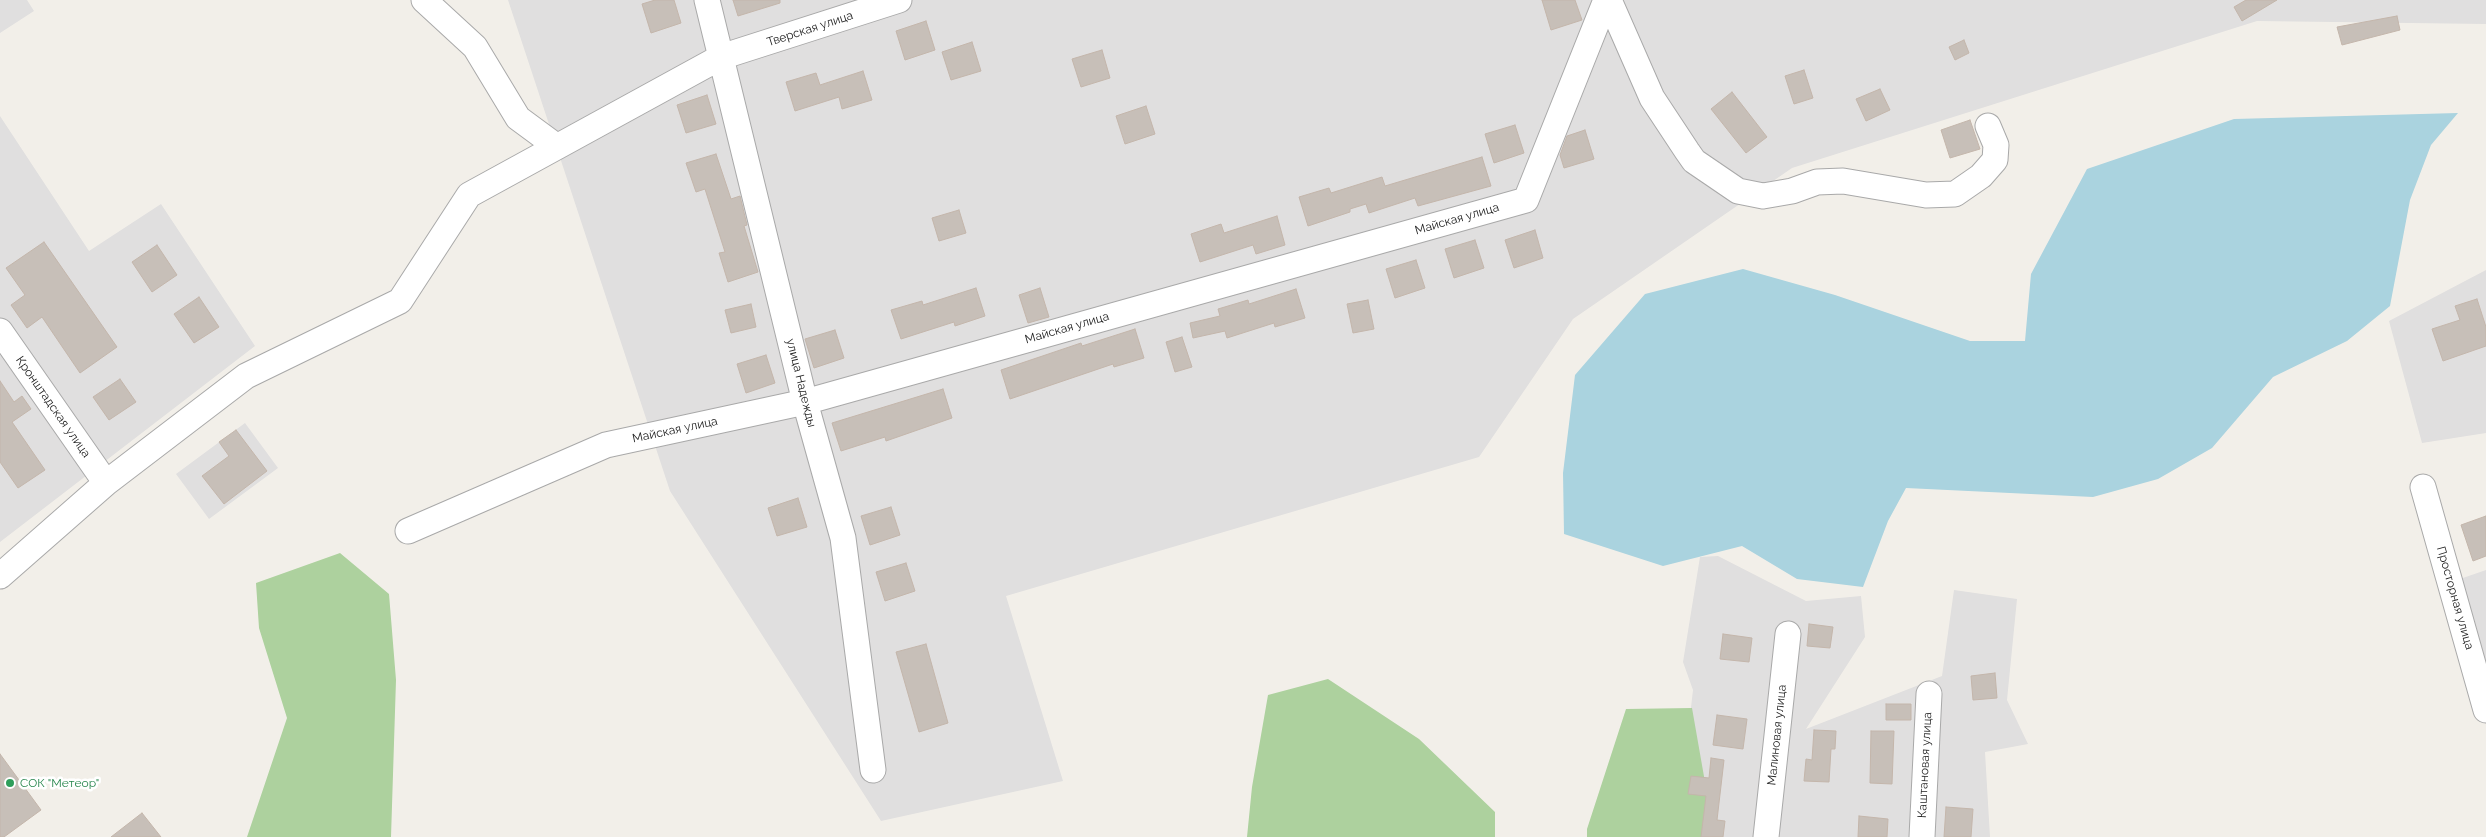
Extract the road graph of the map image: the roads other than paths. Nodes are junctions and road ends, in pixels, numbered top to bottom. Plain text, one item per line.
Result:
1 (424, 0) edge
2 (707, 0) edge
3 (899, 0) edge
4 (1607, 0) edge
5 (721, 57) junction
6 (1988, 126) dead end
7 (556, 146) junction
8 (0, 331) edge
9 (805, 402) junction
10 (106, 483) junction
11 (2424, 487) dead end
12 (408, 531) dead end
13 (0, 576) edge
14 (1788, 634) dead end
15 (1929, 694) dead end
16 (2486, 710) edge
17 (873, 770) dead end
18 (1766, 837) edge
19 (1922, 837) edge

1 - 7 street
2 - 5 street, улица Надежды
3 - 5 street, Тверская улица
4 - 6 street
4 - 9 street, Майская улица
5 - 7 street, Тверская улица
5 - 9 street, улица Надежды
7 - 10 street, Тверская улица
8 - 10 street, Кронштадская улица
9 - 12 street, Майская улица
9 - 17 street, улица Надежды
10 - 13 street, Тверская улица
11 - 16 street, Просторная улица
14 - 18 street, Малиновая улица
15 - 19 street, Каштановая улица

